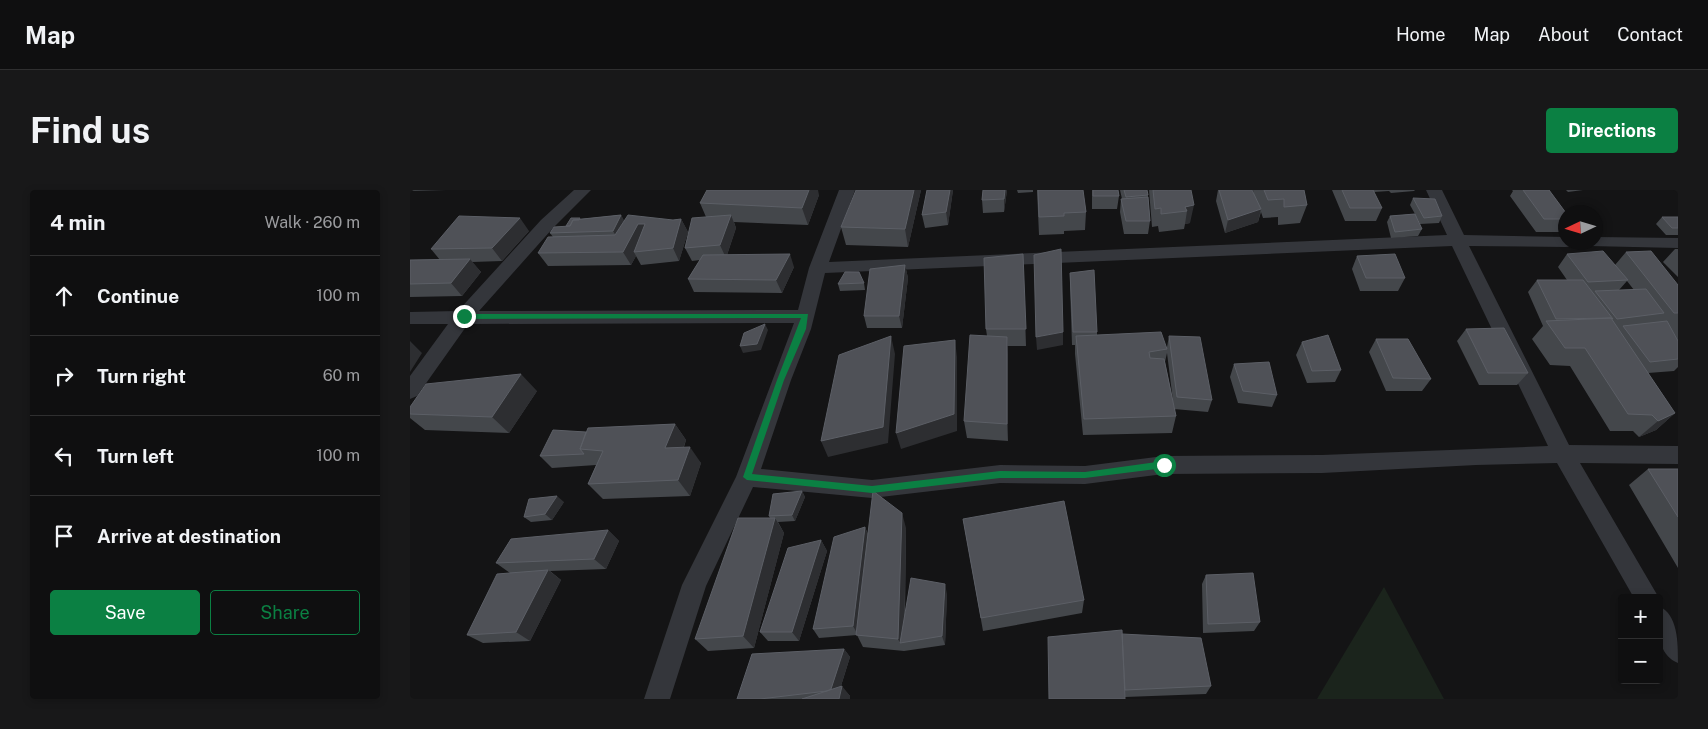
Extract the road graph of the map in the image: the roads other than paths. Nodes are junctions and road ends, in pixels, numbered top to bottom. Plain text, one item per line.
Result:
1 (583, 190) edge
2 (847, 190) edge
3 (1434, 190) edge
4 (1458, 240) junction
5 (1558, 242) edge
6 (1603, 242) edge
7 (1678, 243) edge
8 (818, 268) junction
9 (464, 316) junction
10 (806, 316) junction
11 (410, 318) edge
12 (410, 391) edge
13 (1563, 454) junction
14 (1678, 455) edge
15 (747, 477) junction
16 (1645, 594) edge
17 (1663, 625) edge
18 (1678, 650) edge
19 (657, 699) edge

1 - 9 street
2 - 8 street
3 - 4 street
4 - 5 street
4 - 8 street
4 - 13 street
6 - 7 street
8 - 10 street
9 - 10 street
9 - 11 street
9 - 12 street
10 - 15 street
13 - 14 street
13 - 15 street
13 - 16 street
15 - 19 street
17 - 18 street

